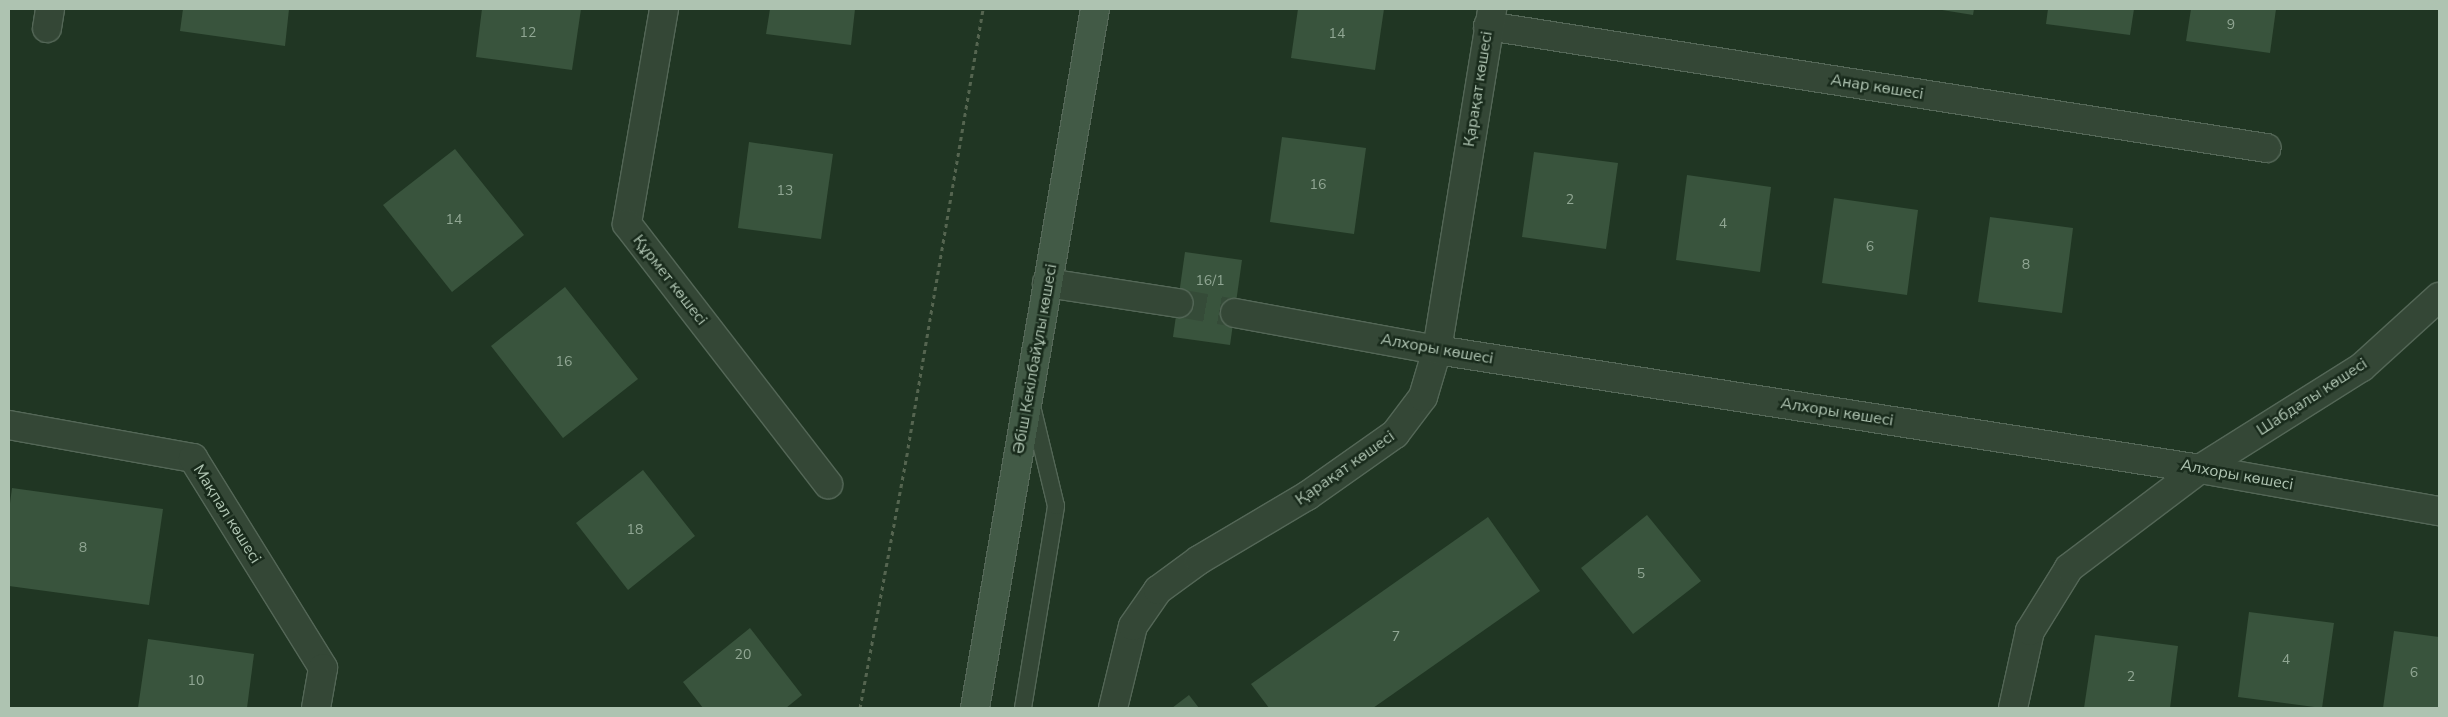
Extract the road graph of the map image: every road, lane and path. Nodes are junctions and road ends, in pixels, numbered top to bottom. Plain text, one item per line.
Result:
1 (664, 9) edge
2 (983, 9) edge
3 (1095, 9) edge
4 (1490, 17) edge
5 (2266, 148) dead end
6 (1048, 283) junction
7 (2439, 297) edge
8 (1178, 303) tunnel mouth
9 (1235, 313) tunnel mouth
10 (1437, 350) junction
11 (1029, 393) junction
12 (9, 425) edge
13 (2200, 468) junction
14 (828, 484) dead end
15 (2439, 511) edge
16 (316, 708) edge
17 (860, 708) edge
18 (974, 708) edge
19 (1023, 708) edge
20 (1113, 708) edge
21 (2013, 708) edge

1 - 14 street, Құрмет көшесі
2 - 17 path
3 - 6 street, Әбіш Кекілбайұлы көшесі
4 - 5 street, Анар көшесі
4 - 10 street, Қарақат көшесі
6 - 8 street
6 - 11 street, Әбіш Кекілбайұлы көшесі
7 - 13 street, Шабдалы көшесі
9 - 10 street, Алхоры көшесі
10 - 13 street, Алхоры көшесі
10 - 20 street, Қарақат көшесі
11 - 18 street, Әбіш Кекілбайұлы көшесі
11 - 19 lane
12 - 16 street, Мақпал көшесі
13 - 15 street, Алхоры көшесі
13 - 21 street, Шабдалы көшесі

